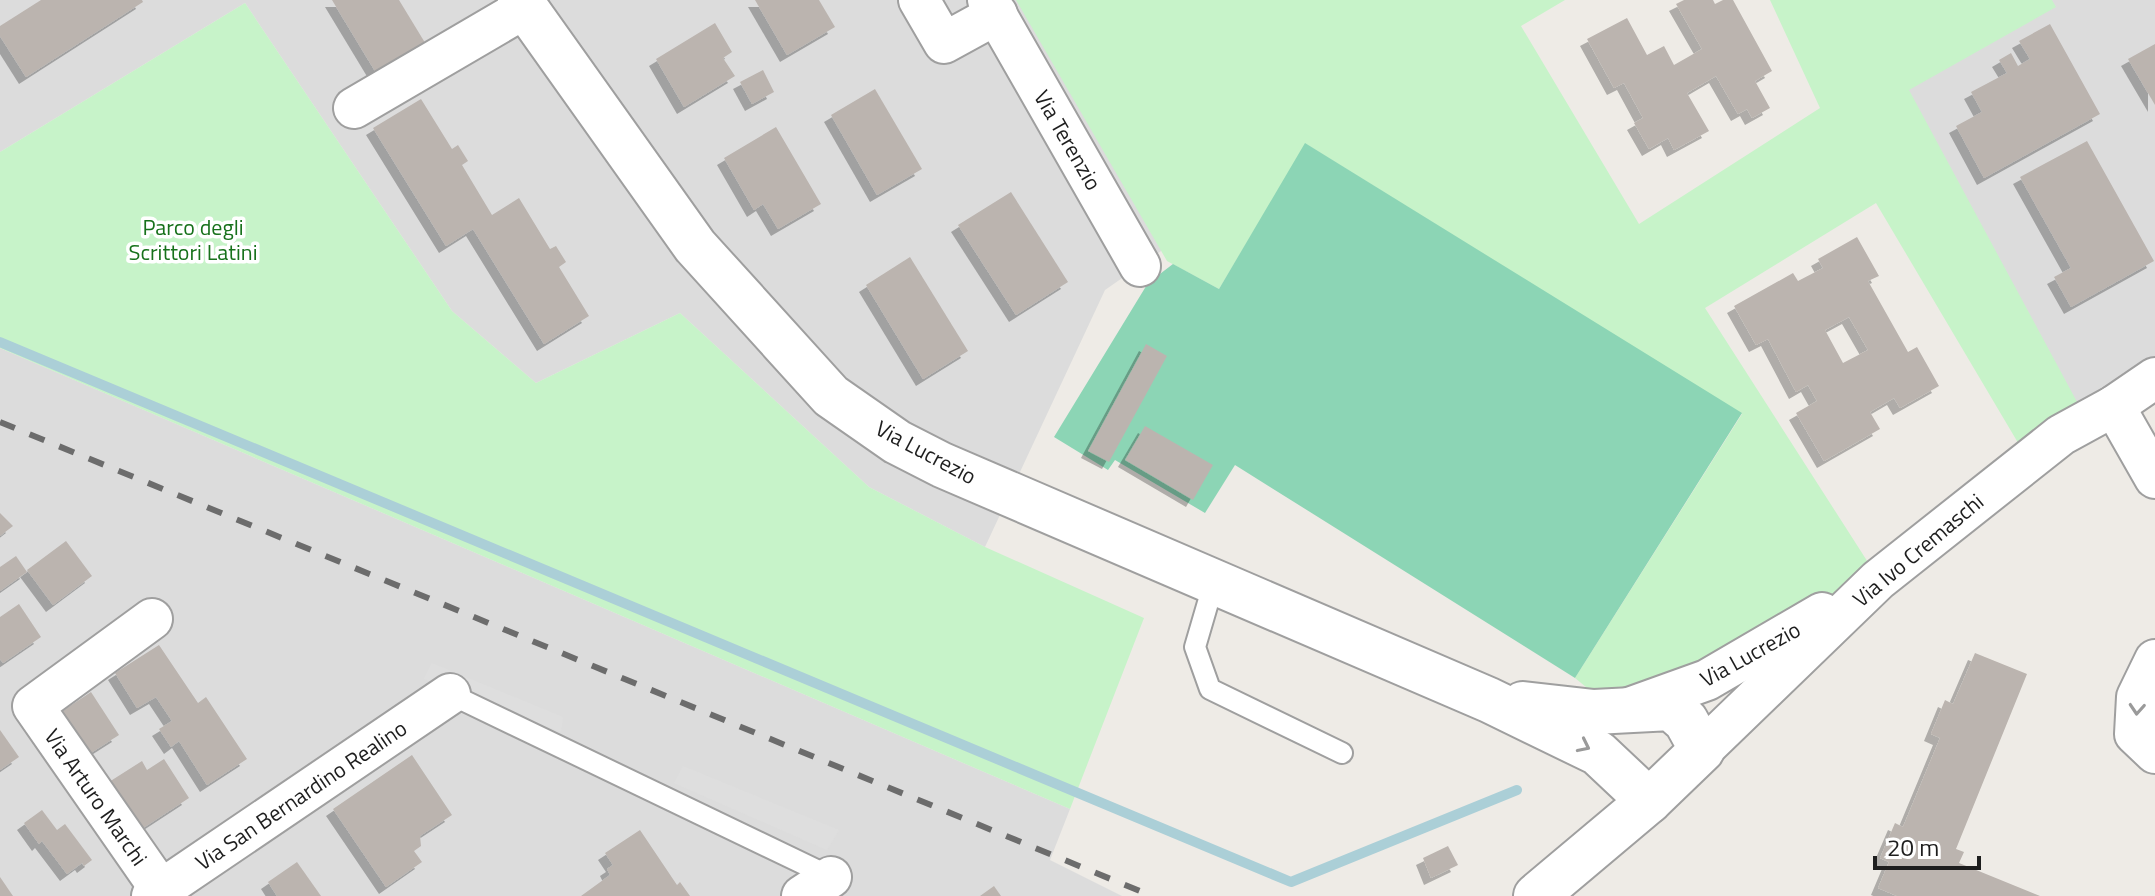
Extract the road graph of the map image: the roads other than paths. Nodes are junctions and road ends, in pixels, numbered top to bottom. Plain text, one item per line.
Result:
1 (919, 0) edge
2 (522, 4) edge
3 (992, 7) edge
4 (354, 108) dead end
5 (1140, 266) dead end
6 (2155, 378) edge
7 (2114, 406) junction
8 (2155, 478) edge
9 (1878, 580) junction
10 (1214, 582) junction
11 (152, 619) dead end
12 (2155, 660) edge
13 (450, 694) joint
14 (1489, 700) junction
15 (1616, 713) junction
16 (1702, 750) junction
17 (1342, 753) dead end
18 (2155, 753) edge
19 (1649, 801) junction
20 (816, 886) edge
21 (156, 893) edge
22 (1536, 896) edge

1 - 3 street, Via Terenzio
2 - 4 street
2 - 10 street, Via Lucrezio
3 - 5 street, Via Terenzio
6 - 7 street, Via Ivo Cremaschi
7 - 8 street
7 - 9 street, Via Ivo Cremaschi
9 - 15 street, Via Lucrezio
9 - 16 street, Via Ivo Cremaschi
10 - 14 street, Via Lucrezio
10 - 17 lane
11 - 21 street, Via Arturo Marchi
12 -> 18 street
13 - 20 lane
13 - 21 street, Via San Bernardino Realino
14 - 15 street, Via Lucrezio
14 -> 19 street, Via Lucrezio
15 - 16 street, Via Lucrezio
16 - 19 street
19 - 22 street

